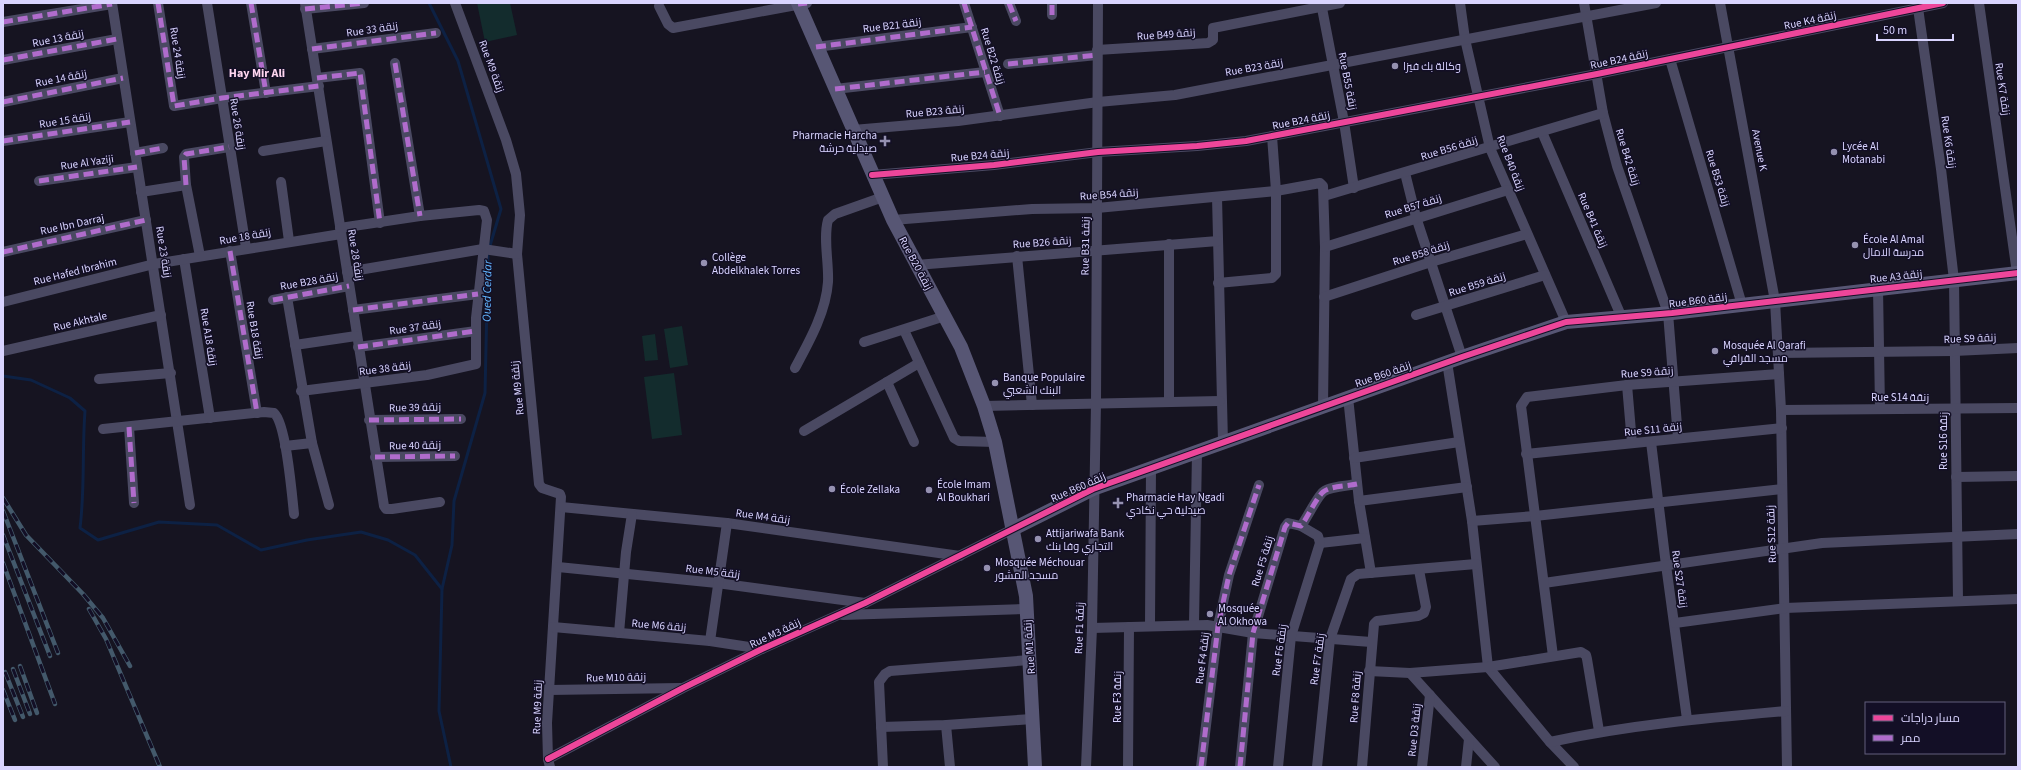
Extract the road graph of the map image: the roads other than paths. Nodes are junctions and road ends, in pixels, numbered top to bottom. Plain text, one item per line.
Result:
1 (112, 3) edge
2 (158, 3) edge
3 (207, 3) edge
4 (251, 3) edge
5 (364, 3) edge
6 (455, 3) edge
7 (801, 3) edge
8 (964, 3) edge
9 (1009, 3) edge
10 (1052, 3) edge
11 (1098, 3) edge
12 (1340, 3) edge
13 (1460, 3) edge
14 (1584, 3) edge
15 (1720, 3) edge
16 (1943, 3) edge
17 (1979, 3) edge
18 (1649, 4) edge
19 (1321, 5) edge
20 (305, 6) edge
21 (659, 6) dead end
22 (1918, 8) junction
23 (1052, 15) dead end
24 (1586, 16) junction
25 (1016, 21) dead end
26 (3, 22) edge
27 (972, 27) junction
28 (436, 33) dead end
29 (117, 39) junction
30 (1465, 39) junction
31 (1728, 46) junction
32 (816, 47) junction
33 (312, 49) junction
34 (1098, 53) junction
35 (1670, 58) junction
36 (3, 60) edge
37 (395, 63) dead end
38 (1008, 64) dead end
39 (1332, 65) junction
40 (985, 72) junction
41 (1597, 74) junction
42 (123, 78) junction
43 (318, 82) junction
44 (835, 89) junction
45 (266, 93) junction
46 (1478, 96) junction
47 (222, 98) junction
48 (3, 102) edge
49 (1098, 102) junction
50 (1603, 113) junction
51 (1000, 116) junction
52 (130, 122) junction
53 (1344, 122) junction
54 (853, 130) junction
55 (1542, 132) junction
56 (1272, 136) junction
57 (326, 141) junction
58 (3, 142) edge
59 (229, 147) junction
60 (163, 148) dead end
61 (1490, 148) junction
62 (263, 152) dead end
63 (1098, 152) junction
64 (135, 153) junction
65 (137, 168) junction
66 (1406, 173) junction
67 (872, 175) junction
68 (39, 181) dead end
69 (281, 182) dead end
70 (186, 185) junction
71 (1354, 188) junction
72 (1508, 190) junction
73 (141, 192) junction
74 (1276, 192) junction
75 (1217, 196) junction
76 (1324, 196) junction
77 (883, 197) junction
78 (1097, 208) junction
79 (420, 216) junction
80 (1416, 217) junction
81 (146, 220) junction
82 (894, 220) junction
83 (380, 223) junction
84 (340, 231) junction
85 (1527, 234) junction
86 (289, 241) junction
87 (1218, 241) junction
88 (1169, 244) junction
89 (1325, 247) junction
90 (246, 248) junction
91 (485, 249) junction
92 (1096, 250) junction
93 (230, 251) junction
94 (3, 252) edge
95 (517, 254) junction
96 (200, 256) junction
97 (1017, 256) junction
98 (184, 259) junction
99 (1431, 262) junction
100 (154, 264) junction
101 (916, 265) junction
102 (347, 272) junction
103 (2018, 273) edge
104 (1545, 276) junction
105 (1954, 280) junction
106 (1218, 283) junction
107 (349, 286) junction
108 (1878, 288) junction
109 (478, 294) junction
110 (287, 297) junction
111 (1324, 297) junction
112 (273, 300) dead end
113 (1775, 301) junction
114 (3, 302) edge
115 (1742, 305) junction
116 (1446, 306) junction
117 (353, 310) junction
118 (1668, 313) junction
119 (161, 315) junction
120 (945, 316) junction
121 (1416, 316) dead end
122 (1622, 318) junction
123 (1566, 322) junction
124 (904, 330) junction
125 (476, 331) junction
126 (356, 336) junction
127 (864, 342) dead end
128 (295, 345) junction
129 (358, 347) junction
130 (2018, 348) edge
131 (3, 351) edge
132 (1954, 351) junction
133 (1879, 352) junction
134 (1778, 353) junction
135 (1462, 357) junction
136 (1447, 362) junction
137 (919, 363) junction
138 (795, 368) dead end
139 (171, 373) junction
140 (1779, 374) junction
141 (99, 379) dead end
142 (887, 382) junction
143 (1674, 382) junction
144 (364, 383) junction
145 (1627, 385) junction
146 (302, 391) junction
147 (1348, 397) junction
148 (1220, 401) junction
149 (1169, 402) junction
150 (1096, 404) junction
151 (1032, 405) junction
152 (984, 406) junction
153 (1323, 407) junction
154 (1880, 408) junction
155 (1955, 408) junction
156 (2018, 408) edge
157 (1781, 410) junction
158 (256, 413) junction
159 (210, 418) junction
160 (461, 418) dead end
161 (369, 420) junction
162 (178, 422) junction
163 (129, 427) junction
164 (1782, 428) junction
165 (104, 429) dead end
166 (804, 431) dead end
167 (1678, 438) junction
168 (914, 442) dead end
169 (995, 442) junction
170 (1223, 442) junction
171 (1459, 442) junction
172 (1651, 442) junction
173 (312, 443) junction
174 (1632, 443) junction
175 (285, 446) junction
176 (1197, 452) junction
177 (1526, 454) junction
178 (455, 456) dead end
179 (375, 457) junction
180 (1354, 458) junction
181 (1151, 468) junction
182 (1956, 476) junction
183 (2018, 476) edge
184 (1357, 484) junction
185 (1258, 485) dead end
186 (1467, 487) junction
187 (1093, 489) junction
188 (1782, 489) junction
189 (1359, 501) junction
190 (440, 502) dead end
191 (134, 503) dead end
192 (1659, 503) junction
193 (190, 505) dead end
194 (329, 505) dead end
195 (561, 507) junction
196 (294, 514) dead end
197 (632, 514) junction
198 (1535, 516) junction
199 (1472, 520) junction
200 (727, 523) junction
201 (1301, 526) junction
202 (1013, 529) junction
203 (2018, 534) edge
204 (1957, 536) junction
205 (1365, 538) junction
206 (1320, 543) junction
207 (1784, 548) junction
208 (960, 556) junction
209 (1476, 564) junction
210 (1666, 565) junction
211 (558, 567) junction
212 (1419, 570) junction
213 (1371, 573) junction
214 (624, 574) junction
215 (1544, 582) junction
216 (717, 583) junction
217 (2018, 599) edge
218 (1958, 601) junction
219 (865, 603) junction
220 (1785, 608) junction
221 (1026, 609) junction
222 (838, 615) junction
223 (1675, 623) junction
224 (1194, 624) junction
225 (1150, 625) junction
226 (1218, 626) junction
227 (553, 627) junction
228 (1129, 627) junction
229 (1092, 628) junction
230 (1253, 632) junction
231 (619, 633) junction
232 (1291, 636) junction
233 (1330, 639) junction
234 (710, 642) junction
235 (1371, 642) junction
236 (762, 649) junction
237 (1553, 656) junction
238 (1030, 660) junction
239 (1488, 668) junction
240 (1369, 671) junction
241 (1410, 673) junction
242 (683, 688) junction
243 (549, 690) junction
244 (1430, 695) junction
245 (1786, 711) junction
246 (1032, 719) junction
247 (1687, 719) junction
248 (946, 725) junction
249 (881, 727) junction
250 (1599, 731) junction
251 (1469, 739) junction
252 (1550, 742) junction
253 (549, 763) edge
254 (883, 767) edge
255 (950, 767) edge
256 (1036, 767) edge
257 (1086, 767) edge
258 (1128, 767) edge
259 (1202, 767) edge
260 (1240, 767) edge
261 (1278, 767) edge
262 (1317, 767) edge
263 (1362, 767) edge
264 (1422, 767) edge
265 (1466, 767) edge
266 (1495, 767) edge
267 (1574, 767) edge
268 (1787, 767) edge

1 - 26 street
1 - 29 street, Rue 23 زنقة
2 - 47 street, Rue 24 زنقة
3 - 47 street, Rue 26 زنقة
4 - 45 street
5 - 20 street
6 - 95 street, Rue M9 زنقة
7 - 21 street
7 - 32 street, Rue B20 زنقة
8 - 27 street, Rue B22 زنقة
9 - 25 street
10 - 23 street
11 - 34 street, Rue B31 زنقة
12 - 19 street, Rue B49 زنقة
13 - 30 street, Rue B40 زنقة
14 - 24 street, Rue B42 زنقة
15 - 31 street, Avenue K
16 - 22 street, Rue K4 زنقة
17 - 103 street, Rue K7 زنقة
18 - 24 street, Rue B23 زنقة
19 - 34 street, Rue B49 زنقة
19 - 39 street, Rue B55 زنقة
20 - 33 street, Rue 28 زنقة
22 - 31 street, Rue K4 زنقة
22 - 105 street, Rue K6 زنقة
24 - 30 street, Rue B23 زنقة
24 - 41 street, Rue B42 زنقة
27 - 32 street, Rue B21 زنقة
27 - 40 street, Rue B22 زنقة
28 - 33 street, Rue 33 زنقة
29 - 36 street, Rue 13 زنقة
29 - 42 street, Rue 23 زنقة
30 - 39 street, Rue B23 زنقة
30 - 46 street, Rue B40 زنقة
31 - 35 street, Rue B24 زنقة
31 - 113 street, Avenue K
32 - 44 street, Rue B20 زنقة
33 - 43 street, Rue 28 زنقة
34 - 38 street
34 - 49 street, Rue B31 زنقة
35 - 41 street, Rue B24 زنقة
35 - 115 street, Rue B53 زنقة
37 - 79 street
39 - 49 street, Rue B23 زنقة
39 - 53 street, Rue B55 زنقة
40 - 44 street
40 - 51 street, Rue B22 زنقة
41 - 46 street, Rue B24 زنقة
41 - 50 street, Rue B42 زنقة
42 - 48 street, Rue 14 زنقة
42 - 52 street, Rue 23 زنقة
43 - 45 street
43 - 57 street, Rue 28 زنقة
43 - 83 street
44 - 54 street, Rue B20 زنقة
45 - 47 street
46 - 53 street, Rue B24 زنقة
46 - 61 street, Rue B40 زنقة
47 - 59 street, Rue 26 زنقة
49 - 51 street, Rue B23 زنقة
49 - 63 street, Rue B31 زنقة
50 - 55 street, Rue B56 زنقة
50 - 118 street, Rue B42 زنقة
51 - 54 street, Rue B23 زنقة
52 - 58 street, Rue 15 زنقة
52 - 64 street, Rue 23 زنقة
53 - 56 street, Rue B24 زنقة
53 - 71 street, Rue B55 زنقة
54 - 67 street, Rue B20 زنقة
55 - 61 street, Rue B56 زنقة
55 - 122 street, Rue B41 زنقة
56 - 63 street, Rue B24 زنقة
56 - 74 street
57 - 62 street
57 - 84 street, Rue 28 زنقة
59 - 70 street
59 - 90 street, Rue 26 زنقة
60 - 64 street
61 - 66 street, Rue B56 زنقة
61 - 72 street, Rue B40 زنقة
63 - 67 street, Rue B24 زنقة
63 - 78 street, Rue B31 زنقة
64 - 65 street, Rue 23 زنقة
65 - 68 street, Rue Al Yaziji
65 - 73 street, Rue 23 زنقة
66 - 71 street, Rue B56 زنقة
66 - 80 street
67 - 77 street, Rue B20 زنقة
69 - 86 street
70 - 73 street
70 - 96 street
71 - 76 street, Rue B56 زنقة
72 - 80 street, Rue B57 زنقة
72 - 85 street, Rue B40 زنقة
73 - 81 street, Rue 23 زنقة
74 - 75 street, Rue B54 زنقة
74 - 76 street, Rue B54 زنقة
74 - 106 street
75 - 78 street, Rue B54 زنقة
75 - 87 street
76 - 89 street
77 - 82 street, Rue B20 زنقة
77 - 138 street
78 - 82 street, Rue B54 زنقة
78 - 92 street, Rue B31 زنقة
79 - 83 street, Rue 18 زنقة
79 - 91 street, Rue 18 زنقة
80 - 89 street, Rue B57 زنقة
80 - 99 street
81 - 94 street, Rue Ibn Darraj
81 - 100 street, Rue 23 زنقة
82 - 101 street, Rue B20 زنقة
83 - 84 street, Rue 18 زنقة
84 - 86 street, Rue 18 زنقة
84 - 102 street, Rue 28 زنقة
85 - 99 street, Rue B58 زنقة
85 - 104 street, Rue B40 زنقة
86 - 90 street, Rue 18 زنقة
87 - 88 street, Rue B26 زنقة
87 - 106 street
88 - 92 street, Rue B26 زنقة
88 - 149 street
89 - 111 street
90 - 93 street, Rue 18 زنقة
91 - 95 street
91 - 102 street
91 - 109 street
92 - 97 street, Rue B26 زنقة
92 - 150 street, Rue B31 زنقة
93 - 96 street, Rue 18 زنقة
93 - 158 street, Rue B18 زنقة
95 - 195 street, Rue M9 زنقة
96 - 98 street, Rue 18 زنقة
97 - 101 street, Rue B26 زنقة
97 - 151 street
98 - 100 street, Rue 18 زنقة
98 - 159 street, Rue A18 زنقة
99 - 111 street, Rue B58 زنقة
99 - 116 street
100 - 114 street, Rue Hafed Ibrahim
100 - 119 street, Rue 23 زنقة
101 - 120 street, Rue B20 زنقة
102 - 107 street, Rue 28 زنقة
103 - 105 street, Rue A3 زنقة
104 - 116 street, Rue B59 زنقة
104 - 123 street, Rue B40 زنقة
105 - 108 street, Rue A3 زنقة
105 - 132 street, Rue S16 زنقة
106 - 148 street
107 - 110 street, Rue B28 زنقة
107 - 117 street, Rue 28 زنقة
108 - 113 street, Rue A3 زنقة
108 - 133 street
109 - 117 street
109 - 125 street
110 - 112 street, Rue B28 زنقة
110 - 128 street
111 - 153 street
113 - 115 street, Rue B60 زنقة
113 - 134 street, Rue S12 زنقة
115 - 118 street, Rue B60 زنقة
116 - 121 street, Rue B59 زنقة
116 - 135 street
117 - 126 street, Rue 28 زنقة
118 - 122 street, Rue B60 زنقة
118 - 143 street, Rue B42 زنقة
119 - 131 street, Rue Akhtale
119 - 139 street, Rue 23 زنقة
120 - 124 street
120 - 152 street, Rue B20 زنقة
122 - 123 street, Rue B60 زنقة
123 - 135 street, Rue B60 زنقة
124 - 127 street
124 - 137 street
125 - 129 street, Rue 37 زنقة
125 - 144 street, Rue 38 زنقة
126 - 128 street
126 - 129 street, Rue 28 زنقة
128 - 146 street
129 - 144 street, Rue 28 زنقة
130 - 132 street, Rue S9 زنقة
132 - 133 street, Rue S9 زنقة
132 - 155 street, Rue S16 زنقة
133 - 134 street, Rue S9 زنقة
133 - 154 street
134 - 140 street, Rue S12 زنقة
135 - 136 street, Rue B60 زنقة
136 - 147 street, Rue B60 زنقة
136 - 171 street
137 - 142 street
137 - 169 street
139 - 141 street
139 - 162 street, Rue 23 زنقة
140 - 143 street, Rue S9 زنقة
140 - 157 street, Rue S12 زنقة
142 - 166 street
142 - 168 street
143 - 145 street, Rue S9 زنقة
143 - 167 street, Rue B42 زنقة
144 - 146 street, Rue 38 زنقة
144 - 161 street, Rue 28 زنقة
145 - 174 street
145 - 177 street, Rue S9 زنقة
146 - 173 street
147 - 153 street, Rue B60 زنقة
147 - 180 street
148 - 149 street
148 - 170 street
149 - 150 street
150 - 151 street
150 - 187 street, Rue B31 زنقة
151 - 152 street
152 - 169 street, Rue B20 زنقة
153 - 170 street, Rue B60 زنقة
154 - 155 street, Rue S14 زنقة
154 - 157 street, Rue S14 زنقة
155 - 156 street, Rue S14 زنقة
155 - 182 street, Rue S16 زنقة
157 - 164 street, Rue S12 زنقة
158 - 159 street
158 - 175 street
159 - 162 street
160 - 161 street, Rue 39 زنقة
161 - 179 street, Rue 28 زنقة
162 - 163 street
162 - 193 street, Rue 23 زنقة
163 - 165 street
163 - 191 street
164 - 167 street, Rue S11 زنقة
164 - 188 street, Rue S12 زنقة
167 - 172 street, Rue S11 زنقة
169 - 202 street, Rue B20 زنقة
170 - 176 street, Rue B60 زنقة
171 - 180 street
171 - 186 street
172 - 174 street, Rue S11 زنقة
172 - 192 street, Rue S27 زنقة
173 - 175 street
173 - 194 street
174 - 177 street, Rue S11 زنقة
175 - 196 street
176 - 181 street, Rue B60 زنقة
176 - 224 street
177 - 198 street
178 - 179 street, Rue 40 زنقة
179 - 190 street, Rue 28 زنقة
180 - 184 street
181 - 187 street, Rue B60 زنقة
181 - 225 street
182 - 183 street
182 - 204 street, Rue S16 زنقة
184 - 189 street
184 - 201 street
185 - 226 street, Rue F4 زنقة
186 - 189 street
186 - 199 street
187 - 202 street, Rue B60 زنقة
187 - 229 street, Rue F1 زنقة
188 - 192 street
188 - 207 street, Rue S12 زنقة
189 - 205 street
192 - 198 street
192 - 210 street, Rue S27 زنقة
195 - 197 street, Rue M4 زنقة
195 - 211 street, Rue M9 زنقة
197 - 200 street, Rue M4 زنقة
197 - 214 street
198 - 199 street
198 - 215 street
199 - 209 street
200 - 208 street, Rue M4 زنقة
200 - 216 street
201 - 206 street
201 - 230 street, Rue F5 زنقة
202 - 208 street, Rue M3 زنقة
202 - 221 street, Rue M1 زنقة
203 - 204 street
204 - 207 street
204 - 218 street, Rue S16 زنقة
205 - 206 street
205 - 213 street
206 - 232 street, Rue F6 زنقة
207 - 210 street
207 - 220 street, Rue S12 زنقة
208 - 219 street, Rue M3 زنقة
209 - 212 street
209 - 239 street
210 - 215 street
210 - 223 street, Rue S27 زنقة
211 - 214 street, Rue M5 زنقة
211 - 227 street, Rue M9 زنقة
212 - 213 street
212 - 235 street, Rue F8 زنقة
213 - 233 street, Rue F7 زنقة
214 - 216 street, Rue M5 زنقة
214 - 231 street
215 - 237 street
216 - 219 street, Rue M5 زنقة
216 - 234 street
217 - 218 street
218 - 220 street
219 - 222 street, Rue M3 زنقة
220 - 223 street
220 - 245 street, Rue S12 زنقة
221 - 222 street
221 - 238 street, Rue M1 زنقة
222 - 236 street, Rue M3 زنقة
223 - 247 street, Rue S27 زنقة
224 - 225 street
224 - 226 street
225 - 228 street
226 - 230 street
226 - 259 street, Rue F4 زنقة
227 - 231 street, Rue M6 زنقة
227 - 243 street, Rue M9 زنقة
228 - 229 street
228 - 258 street, Rue F3 زنقة
229 - 257 street, Rue F1 زنقة
230 - 232 street
230 - 260 street, Rue F5 زنقة
231 - 234 street, Rue M6 زنقة
232 - 233 street
232 - 261 street, Rue F6 زنقة
233 - 235 street
233 - 262 street, Rue F7 زنقة
234 - 236 street, Rue M6 زنقة
235 - 240 street, Rue F8 زنقة
236 - 242 street, Rue M3 زنقة
237 - 239 street
237 - 250 street
238 - 246 street, Rue M1 زنقة
238 - 249 street
239 - 241 street
239 - 252 street
240 - 241 street
240 - 263 street, Rue F8 زنقة
241 - 244 street
242 - 243 street, Rue M10 زنقة
242 - 253 street, Rue M3 زنقة
243 - 253 street, Rue M9 زنقة
244 - 251 street
244 - 264 street, Rue D3 زنقة
245 - 247 street
245 - 268 street, Rue S12 زنقة
246 - 248 street
246 - 256 street, Rue M1 زنقة
247 - 250 street
248 - 249 street
248 - 255 street
249 - 254 street
250 - 252 street
251 - 265 street
251 - 266 street
252 - 267 street

